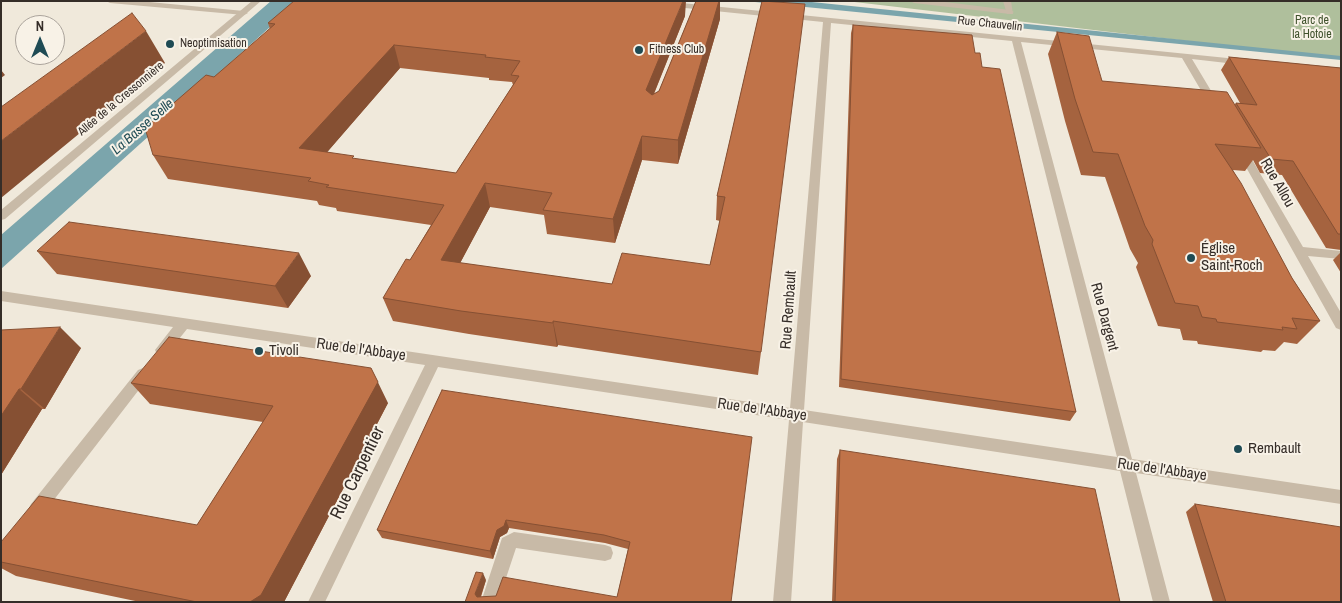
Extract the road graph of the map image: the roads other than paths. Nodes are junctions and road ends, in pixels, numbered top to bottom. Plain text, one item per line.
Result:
1 (110, 1) edge
2 (257, 1) edge
3 (636, 1) edge
4 (914, 1) edge
5 (1007, 1) edge
6 (244, 13) junction
7 (826, 20) junction
8 (1016, 39) junction
9 (1186, 57) junction
10 (1254, 63) edge
11 (1221, 116) edge
12 (1236, 141) edge
13 (1, 216) edge
14 (1300, 250) junction
15 (1341, 255) edge
16 (1, 296) edge
17 (182, 324) junction
18 (1341, 325) edge
19 (434, 361) junction
20 (798, 415) junction
21 (1125, 464) junction
22 (1341, 496) edge
23 (25, 524) edge
24 (605, 553) dead end
25 (316, 602) edge
26 (489, 602) edge
27 (782, 602) edge
28 (1162, 602) edge

1 - 6 street
2 - 6 street, Allée de la Cressonnière
3 - 7 street, Rue Chauvelin
4 - 5 street
6 - 13 street, Allée de la Cressonnière
7 - 8 street, Rue Chauvelin
7 - 20 street, Rue Rembault
8 - 9 street, Rue Chauvelin
8 - 21 street, Rue Dargent
9 - 10 street, Rue Chauvelin
9 - 11 street
12 - 14 street, Rue Allou
14 - 15 street
14 - 18 street, Rue Allou
16 - 17 street, Rue de l'Abbaye
17 - 19 street, Rue de l'Abbaye
17 - 23 street
19 - 20 street, Rue de l'Abbaye
19 - 25 street, Rue Carpentier
20 - 21 street, Rue de l'Abbaye
20 - 27 street, Rue Rembault
21 - 22 street, Rue de l'Abbaye
21 - 28 street, Rue Dargent
24 - 26 street

